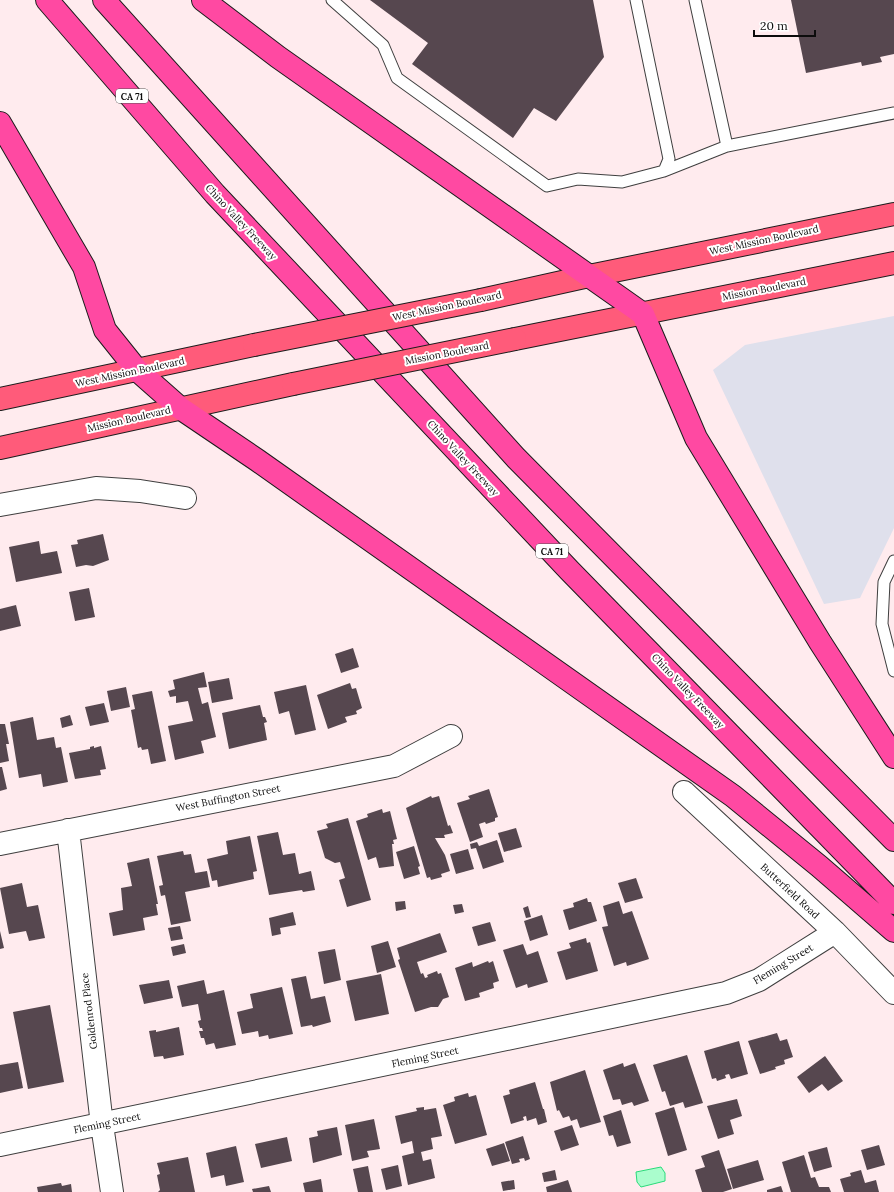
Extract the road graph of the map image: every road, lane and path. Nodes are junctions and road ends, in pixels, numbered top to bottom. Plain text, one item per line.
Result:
1 (47, 0) edge
2 (104, 0) edge
3 (203, 0) edge
4 (332, 0) edge
5 (636, 0) edge
6 (696, 0) edge
7 (894, 113) edge
8 (0, 123) edge
9 (727, 146) junction
10 (664, 171) junction
11 (894, 214) edge
12 (894, 263) edge
13 (589, 276) junction
14 (643, 314) junction
15 (137, 370) junction
16 (0, 398) edge
17 (180, 408) junction
18 (0, 448) edge
19 (185, 498) dead end
20 (0, 506) edge
21 (894, 561) edge
22 (894, 671) edge
23 (451, 736) dead end
24 (894, 757) edge
25 (684, 792) dead end
26 (68, 830) junction
27 (894, 840) edge
28 (0, 844) edge
29 (894, 903) edge
30 (894, 931) edge
31 (835, 932) junction
32 (894, 993) edge
33 (102, 1125) junction
34 (0, 1145) edge
35 (112, 1192) edge

1 - 29 highway, Chino Valley Freeway / CA 71
2 - 27 highway
3 - 13 highway
4 - 10 lane
5 - 10 lane
6 - 9 lane
7 - 9 lane
8 - 15 highway
9 - 10 lane
11 - 13 main road, West Mission Boulevard
12 - 14 main road, Mission Boulevard
13 - 14 highway
13 - 15 main road, West Mission Boulevard, bridge
14 - 17 main road, Mission Boulevard, bridge
14 - 24 highway
15 - 16 main road, West Mission Boulevard
15 - 17 highway
17 - 18 main road, Mission Boulevard
17 - 30 highway
19 - 20 street
21 - 22 lane
23 - 26 street, West Buffington Street
25 - 31 street, Butterfield Road
26 - 28 street, West Buffington Street
26 - 33 street, Goldenrod Place
31 - 32 street, Butterfield Road
31 - 33 street, Fleming Street
33 - 34 street, Fleming Street
33 - 35 street, Goldenrod Place

